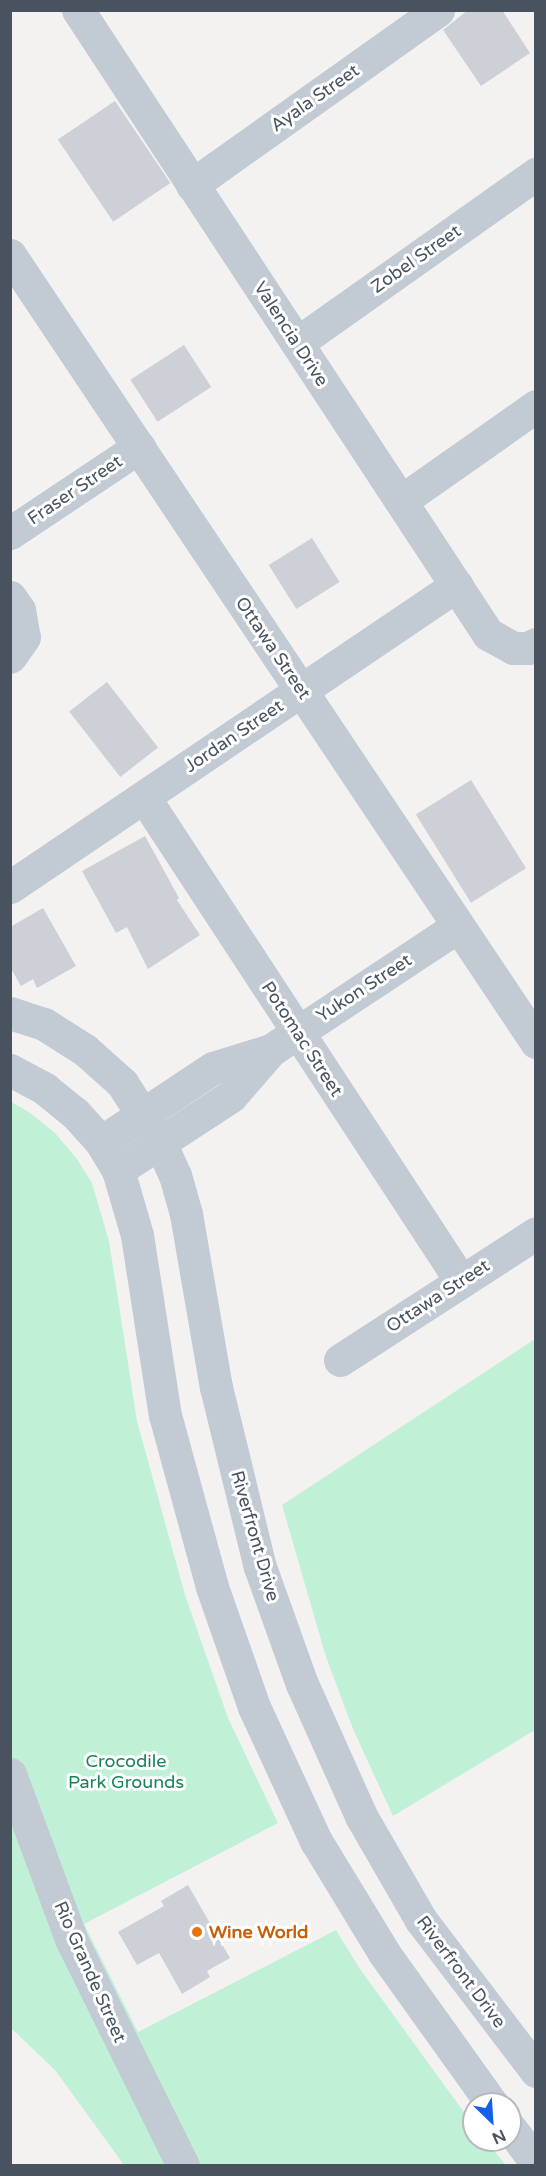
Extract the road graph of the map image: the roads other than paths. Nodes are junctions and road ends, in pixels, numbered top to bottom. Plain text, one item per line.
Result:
1 (438, 10) edge
2 (91, 15) edge
3 (536, 174) edge
4 (192, 185) junction
5 (10, 255) edge
6 (297, 344) junction
7 (536, 406) edge
8 (139, 447) junction
9 (401, 501) junction
10 (10, 533) edge
11 (456, 585) junction
12 (10, 597) edge
13 (524, 646) edge
14 (10, 657) edge
15 (301, 690) junction
16 (144, 797) junction
17 (10, 887) edge
18 (458, 926) junction
19 (10, 1013) edge
20 (298, 1032) junction
21 (536, 1042) edge
22 (271, 1050) junction
23 (10, 1070) edge
24 (144, 1114) junction
25 (101, 1142) junction
26 (160, 1142) junction
27 (118, 1170) junction
28 (536, 1233) edge
29 (461, 1281) junction
30 (340, 1360) dead end
31 (10, 1774) edge
32 (536, 2071) edge
33 (483, 2092) edge
34 (522, 2144) edge
35 (536, 2162) edge
36 (183, 2166) edge

1 - 4 street, Ayala Street
2 - 4 street, Valencia Drive
3 - 6 street, Zobel Street
4 - 6 street, Valencia Drive
5 - 8 street, Ottawa Street
6 - 9 street, Valencia Drive
7 - 9 street
8 - 10 street, Fraser Street
8 - 15 street, Ottawa Street
9 - 11 street, Valencia Drive
11 - 13 street, Valencia Drive
11 - 15 street, Jordan Street
12 - 14 street
15 - 16 street, Jordan Street
15 - 18 street, Ottawa Street
16 - 17 street, Jordan Street
16 - 20 street, Potomac Street
18 - 20 street, Yukon Street
18 - 21 street, Ottawa Street
19 - 24 street, Riverfront Drive
20 - 22 street, Yukon Street
20 - 29 street, Potomac Street
22 - 24 street, Yukon Street
22 - 26 street, Yukon Street
23 - 25 street
24 - 25 street, Yukon Street
24 - 26 street, Riverfront Drive
25 - 27 street
26 - 27 street, Yukon Street
26 - 32 street, Riverfront Drive
27 - 33 street
28 - 29 street, Ottawa Street
29 - 30 street, Ottawa Street
31 - 36 street, Rio Grande Street
34 - 35 street

